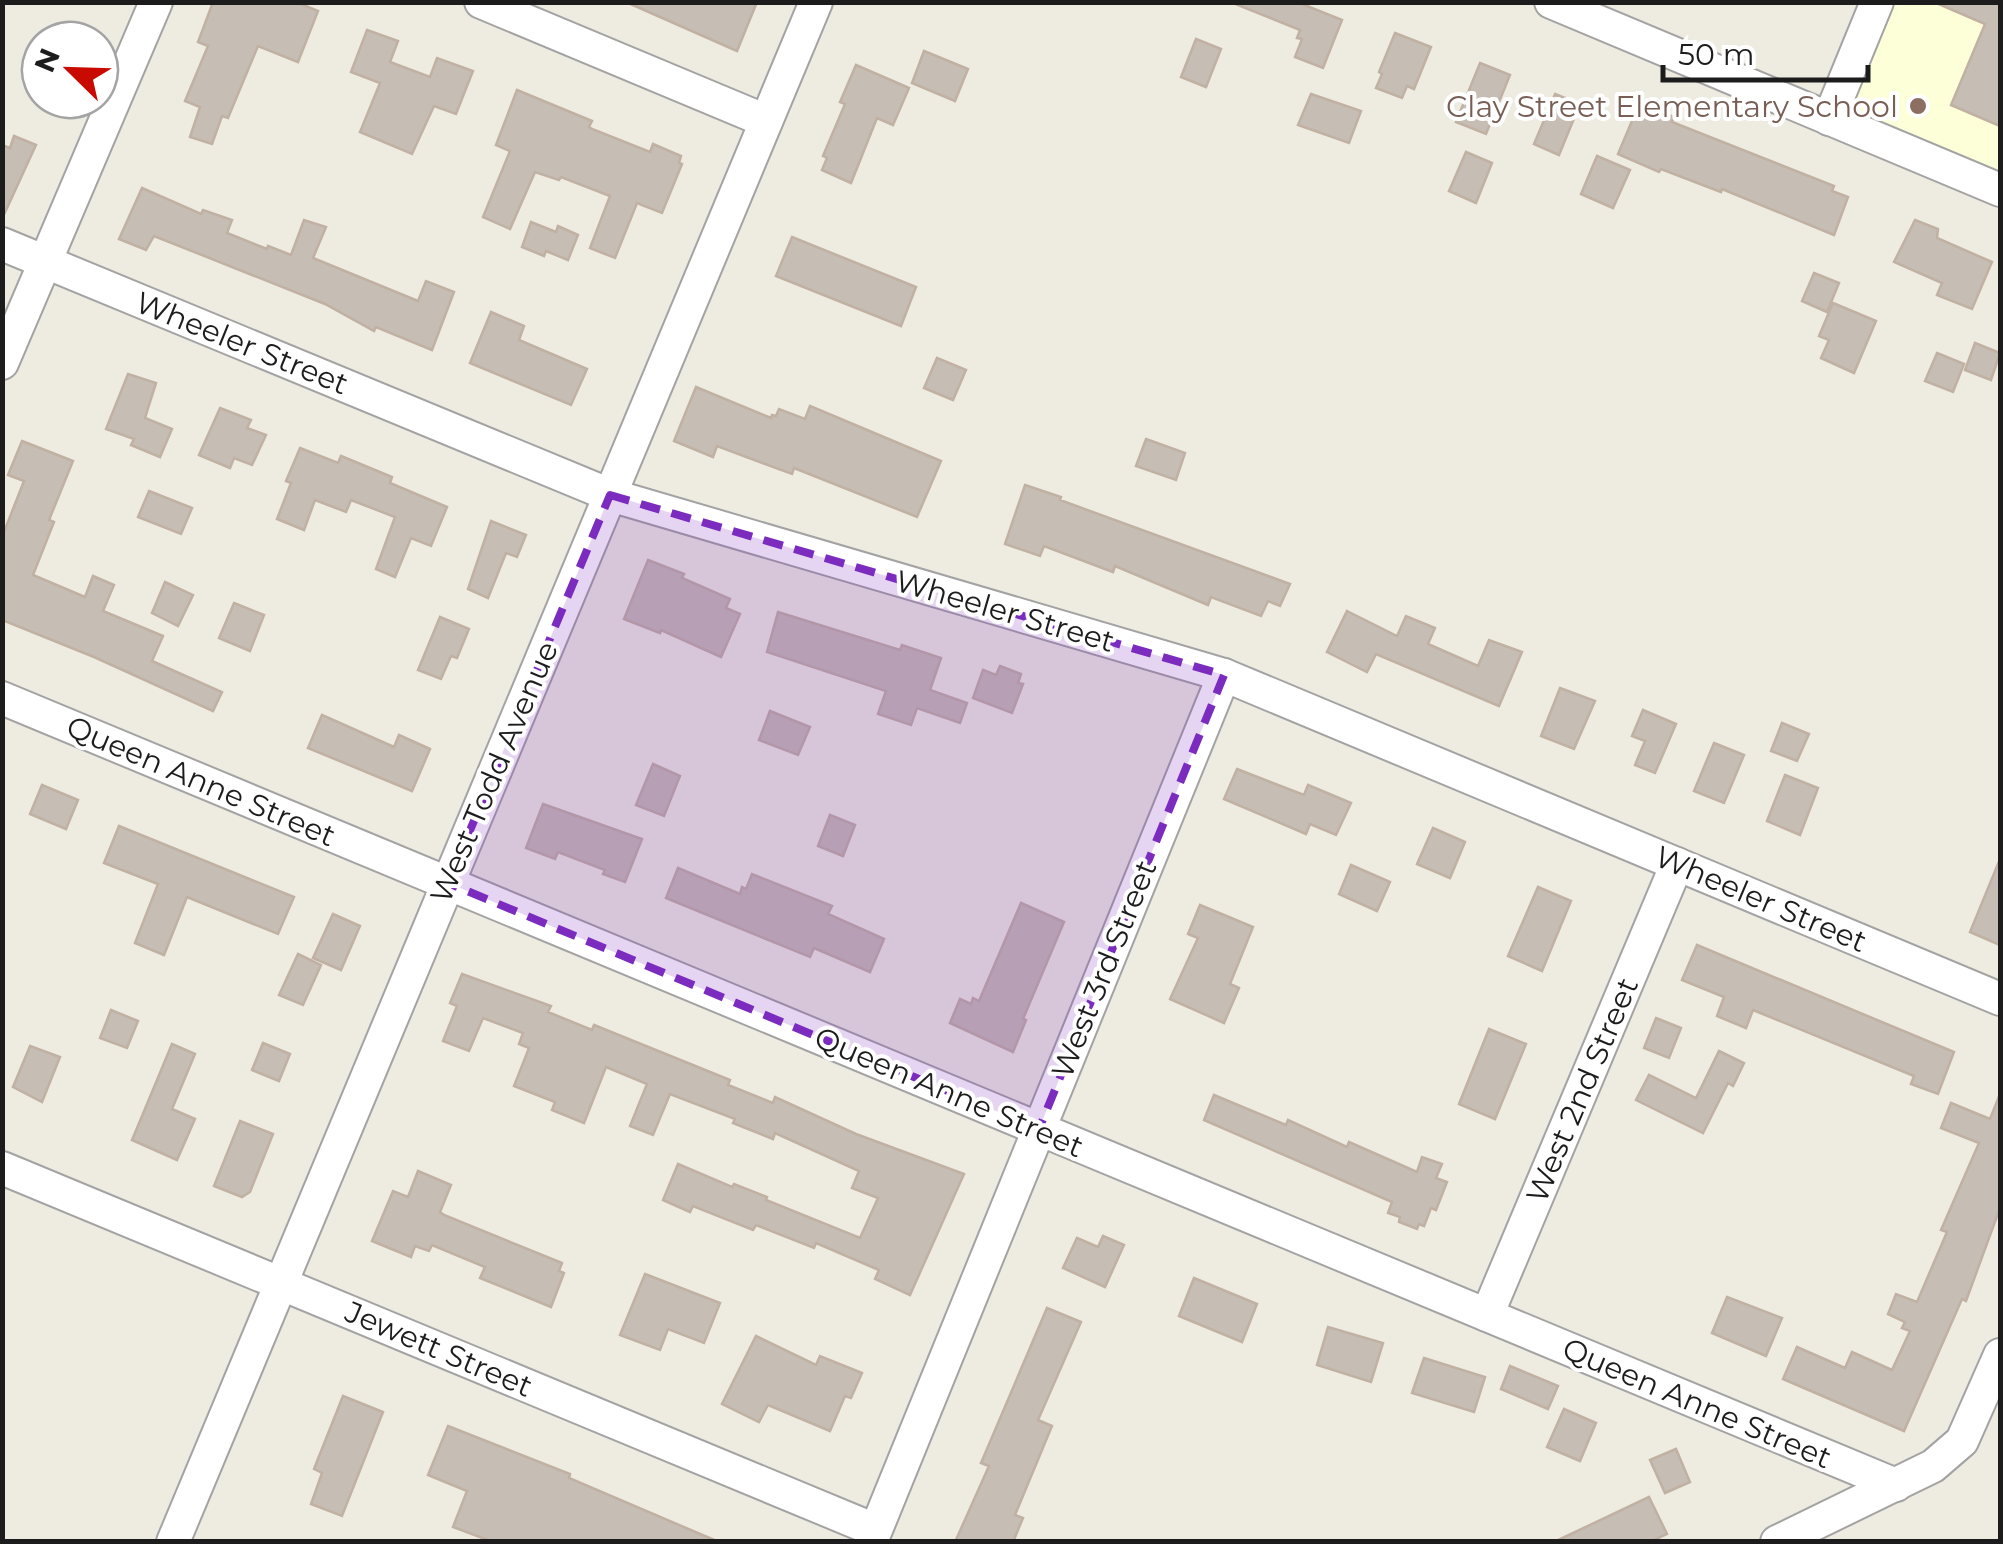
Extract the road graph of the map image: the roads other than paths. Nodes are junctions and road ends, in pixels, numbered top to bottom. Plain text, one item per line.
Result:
1 (156, 2) edge
2 (480, 2) edge
3 (816, 2) edge
4 (1551, 2) edge
5 (1877, 2) edge
6 (1829, 119) junction
7 (766, 121) junction
8 (2000, 190) edge
9 (2, 244) edge
10 (45, 262) junction
11 (2, 363) edge
12 (610, 495) junction
13 (1224, 675) junction
14 (2, 698) edge
15 (1677, 864) junction
16 (448, 883) junction
17 (2000, 999) edge
18 (1039, 1129) junction
19 (2, 1168) edge
20 (281, 1284) junction
21 (1487, 1316) junction
22 (2000, 1355) edge
23 (1896, 1486) junction
24 (873, 1536) edge
25 (173, 1542) edge
26 (1778, 1542) edge

1 - 10 street
2 - 7 street
3 - 7 street, West Todd Avenue
4 - 6 street
5 - 6 street
6 - 8 street
7 - 12 street, West Todd Avenue
9 - 10 street, Wheeler Street
10 - 11 street
10 - 12 street, Wheeler Street
12 - 13 street, Wheeler Street
12 - 16 street, West Todd Avenue
13 - 15 street, Wheeler Street
13 - 18 street, West 3rd Street
14 - 16 street, Queen Anne Street
15 - 17 street, Wheeler Street
15 - 21 street, West 2nd Street
16 - 18 street, Queen Anne Street
16 - 20 street, West Todd Avenue
18 - 21 street, Queen Anne Street
18 - 24 street, West 3rd Street
19 - 20 street, Jewett Street
20 - 24 street, Jewett Street
20 - 25 street, West Todd Avenue
21 - 23 street, Queen Anne Street
22 - 23 street
23 - 26 street

